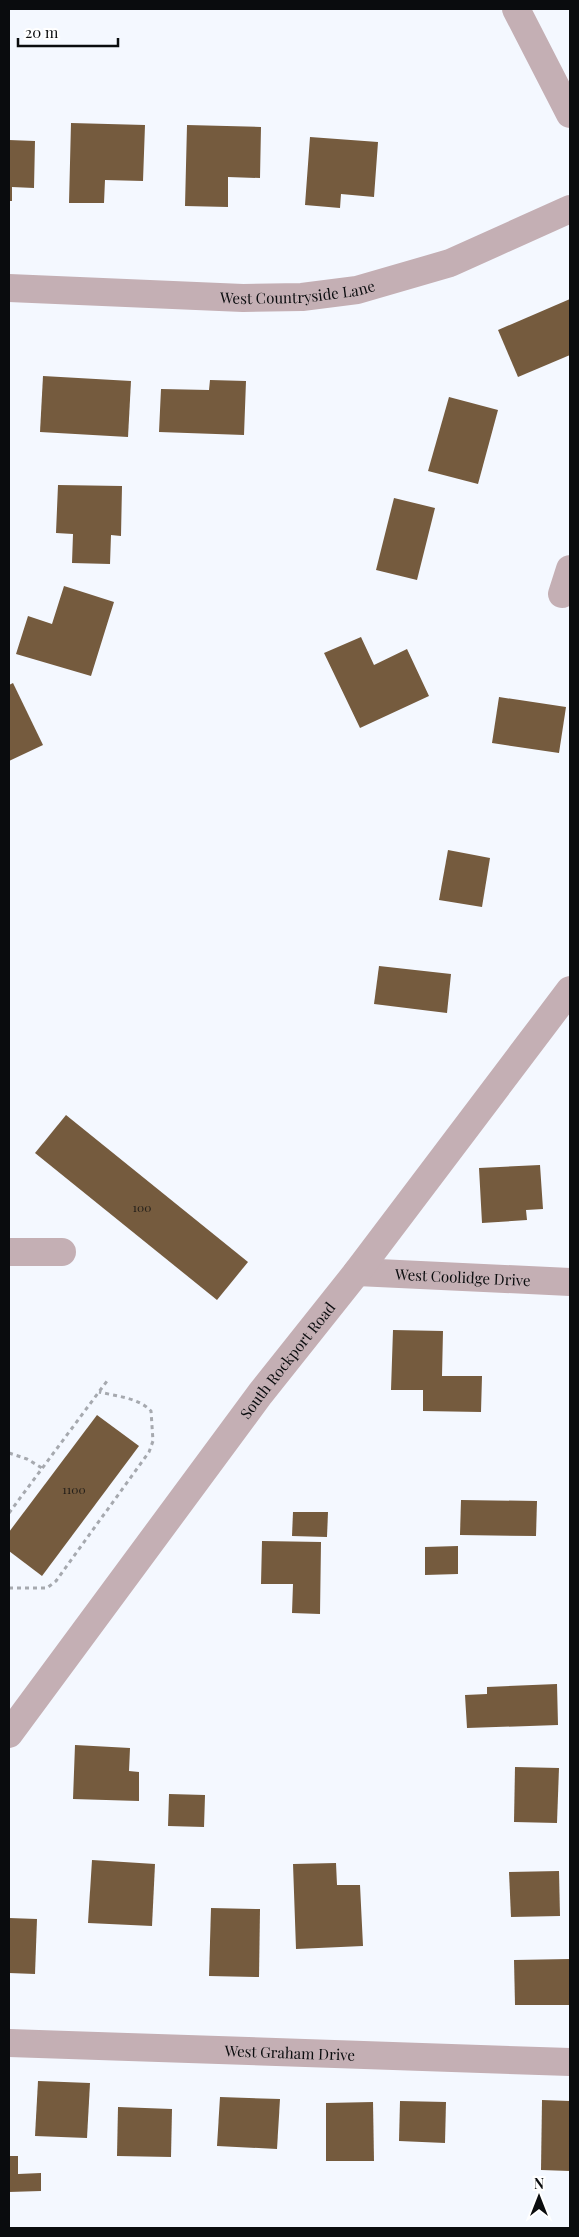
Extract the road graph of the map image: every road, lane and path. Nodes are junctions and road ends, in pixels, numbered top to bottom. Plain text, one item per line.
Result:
1 (516, 9) edge
2 (570, 114) edge
3 (570, 209) edge
4 (9, 288) edge
5 (570, 990) edge
6 (9, 1252) edge
7 (62, 1252) dead end
8 (357, 1272) junction
9 (570, 1282) edge
10 (107, 1381) dead end
11 (99, 1392) junction
12 (9, 1453) edge
13 (42, 1468) junction
14 (9, 1513) edge
15 (9, 1588) edge
16 (9, 1734) edge
17 (9, 2043) edge
18 (570, 2062) edge

1 - 2 street
3 - 4 street, West Countryside Lane
5 - 8 street, South Rockport Road
6 - 7 street
8 - 9 street, West Coolidge Drive
8 - 16 street, South Rockport Road
10 - 11 path
11 - 13 path
11 - 15 path
12 - 13 path
13 - 14 path
17 - 18 street, West Graham Drive

